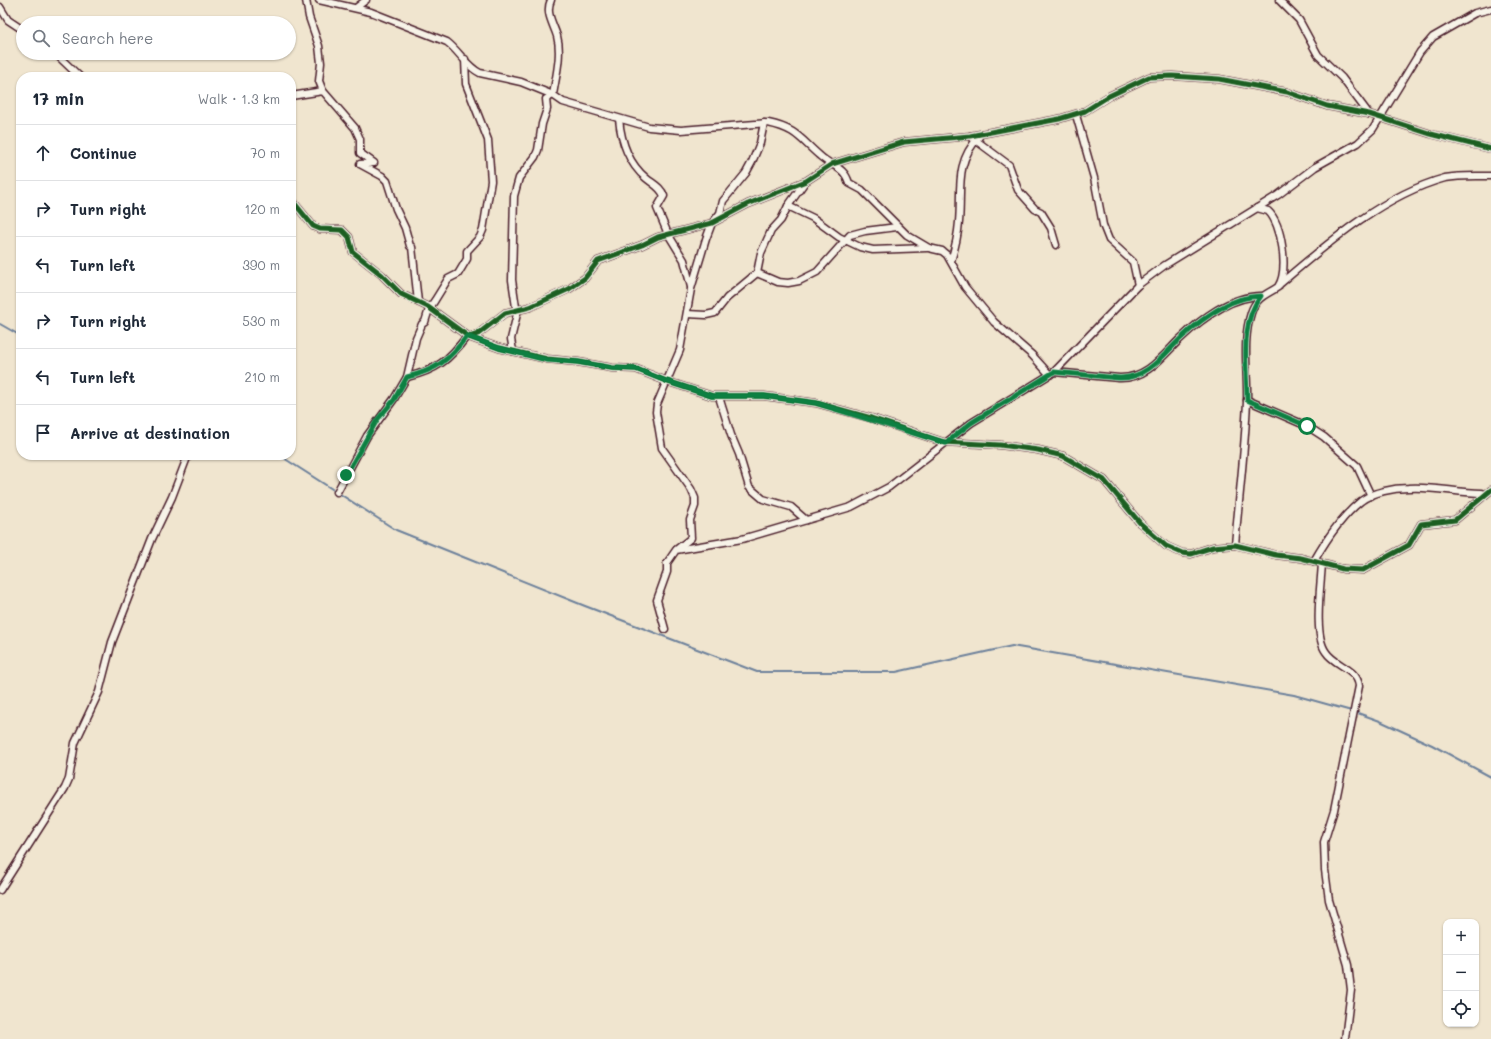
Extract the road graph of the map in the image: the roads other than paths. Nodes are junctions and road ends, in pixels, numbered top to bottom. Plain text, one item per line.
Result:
1 (306, 0) edge
2 (319, 0) edge
3 (366, 0) edge
4 (551, 0) edge
5 (1279, 0) edge
6 (0, 7) edge
7 (357, 7) junction
8 (1491, 9) edge
9 (16, 25) edge
10 (62, 60) edge
11 (465, 60) junction
12 (75, 72) edge
13 (323, 91) junction
14 (553, 94) junction
15 (296, 95) edge
16 (1076, 114) junction
17 (1369, 114) junction
18 (1380, 117) junction
19 (619, 120) junction
20 (764, 123) junction
21 (982, 134) junction
22 (970, 136) junction
23 (977, 140) junction
24 (1491, 149) edge
25 (832, 164) junction
26 (1491, 176) edge
27 (806, 181) junction
28 (296, 205) edge
29 (788, 206) junction
30 (1257, 208) junction
31 (712, 223) junction
32 (897, 227) junction
33 (668, 234) junction
34 (845, 240) junction
35 (1056, 245) dead end
36 (929, 248) junction
37 (951, 261) junction
38 (757, 273) junction
39 (1281, 283) junction
40 (1138, 286) junction
41 (691, 289) junction
42 (1261, 296) junction
43 (418, 302) junction
44 (429, 309) junction
45 (517, 310) junction
46 (687, 314) junction
47 (468, 337) junction
48 (513, 351) junction
49 (1052, 374) junction
50 (407, 377) junction
51 (666, 381) junction
52 (719, 397) junction
53 (1247, 400) junction
54 (946, 443) junction
55 (186, 460) edge
56 (1491, 490) edge
57 (336, 492) dead end
58 (1482, 493) dead end
59 (1371, 496) junction
60 (806, 520) junction
61 (1235, 545) junction
62 (676, 550) junction
63 (1314, 561) junction
64 (1322, 563) junction
65 (665, 629) dead end
66 (0, 890) edge
67 (1344, 1039) edge

1 - 13 street
2 - 7 street
3 - 7 street
4 - 14 street
5 - 17 street
6 - 9 street
7 - 11 street
8 - 18 street
10 - 12 street
11 - 14 street
11 - 44 street
13 - 15 street
13 - 43 street
14 - 19 street
14 - 45 street
16 - 17 street
16 - 21 street
16 - 40 street
17 - 18 street
18 - 24 street
18 - 30 street
19 - 20 street
19 - 33 street
20 - 25 street
20 - 31 street
21 - 22 street
21 - 23 street
22 - 23 street
22 - 25 street
23 - 35 street
23 - 37 street
25 - 27 street
25 - 32 street
26 - 39 street
27 - 29 street
27 - 31 street
28 - 43 street
29 - 34 street
29 - 38 street
30 - 39 street
30 - 40 street
31 - 33 street
31 - 41 street
32 - 34 street
32 - 36 street
33 - 41 street
33 - 45 street
34 - 36 street
34 - 38 street
36 - 37 street
37 - 49 street
38 - 46 street
39 - 42 street
40 - 49 street
41 - 46 street
42 - 49 street
42 - 53 street
43 - 44 street
44 - 47 street
44 - 50 street
45 - 47 street
45 - 48 street
46 - 51 street
47 - 48 street
47 - 50 street
48 - 51 street
49 - 54 street
50 - 57 street
51 - 52 street
51 - 62 street
52 - 54 street
52 - 60 street
53 - 59 street
53 - 61 street
54 - 60 street
54 - 61 street
55 - 66 street
56 - 64 street
58 - 59 street
59 - 63 street
60 - 62 street
61 - 63 street
62 - 65 street
63 - 64 street
64 - 67 street

